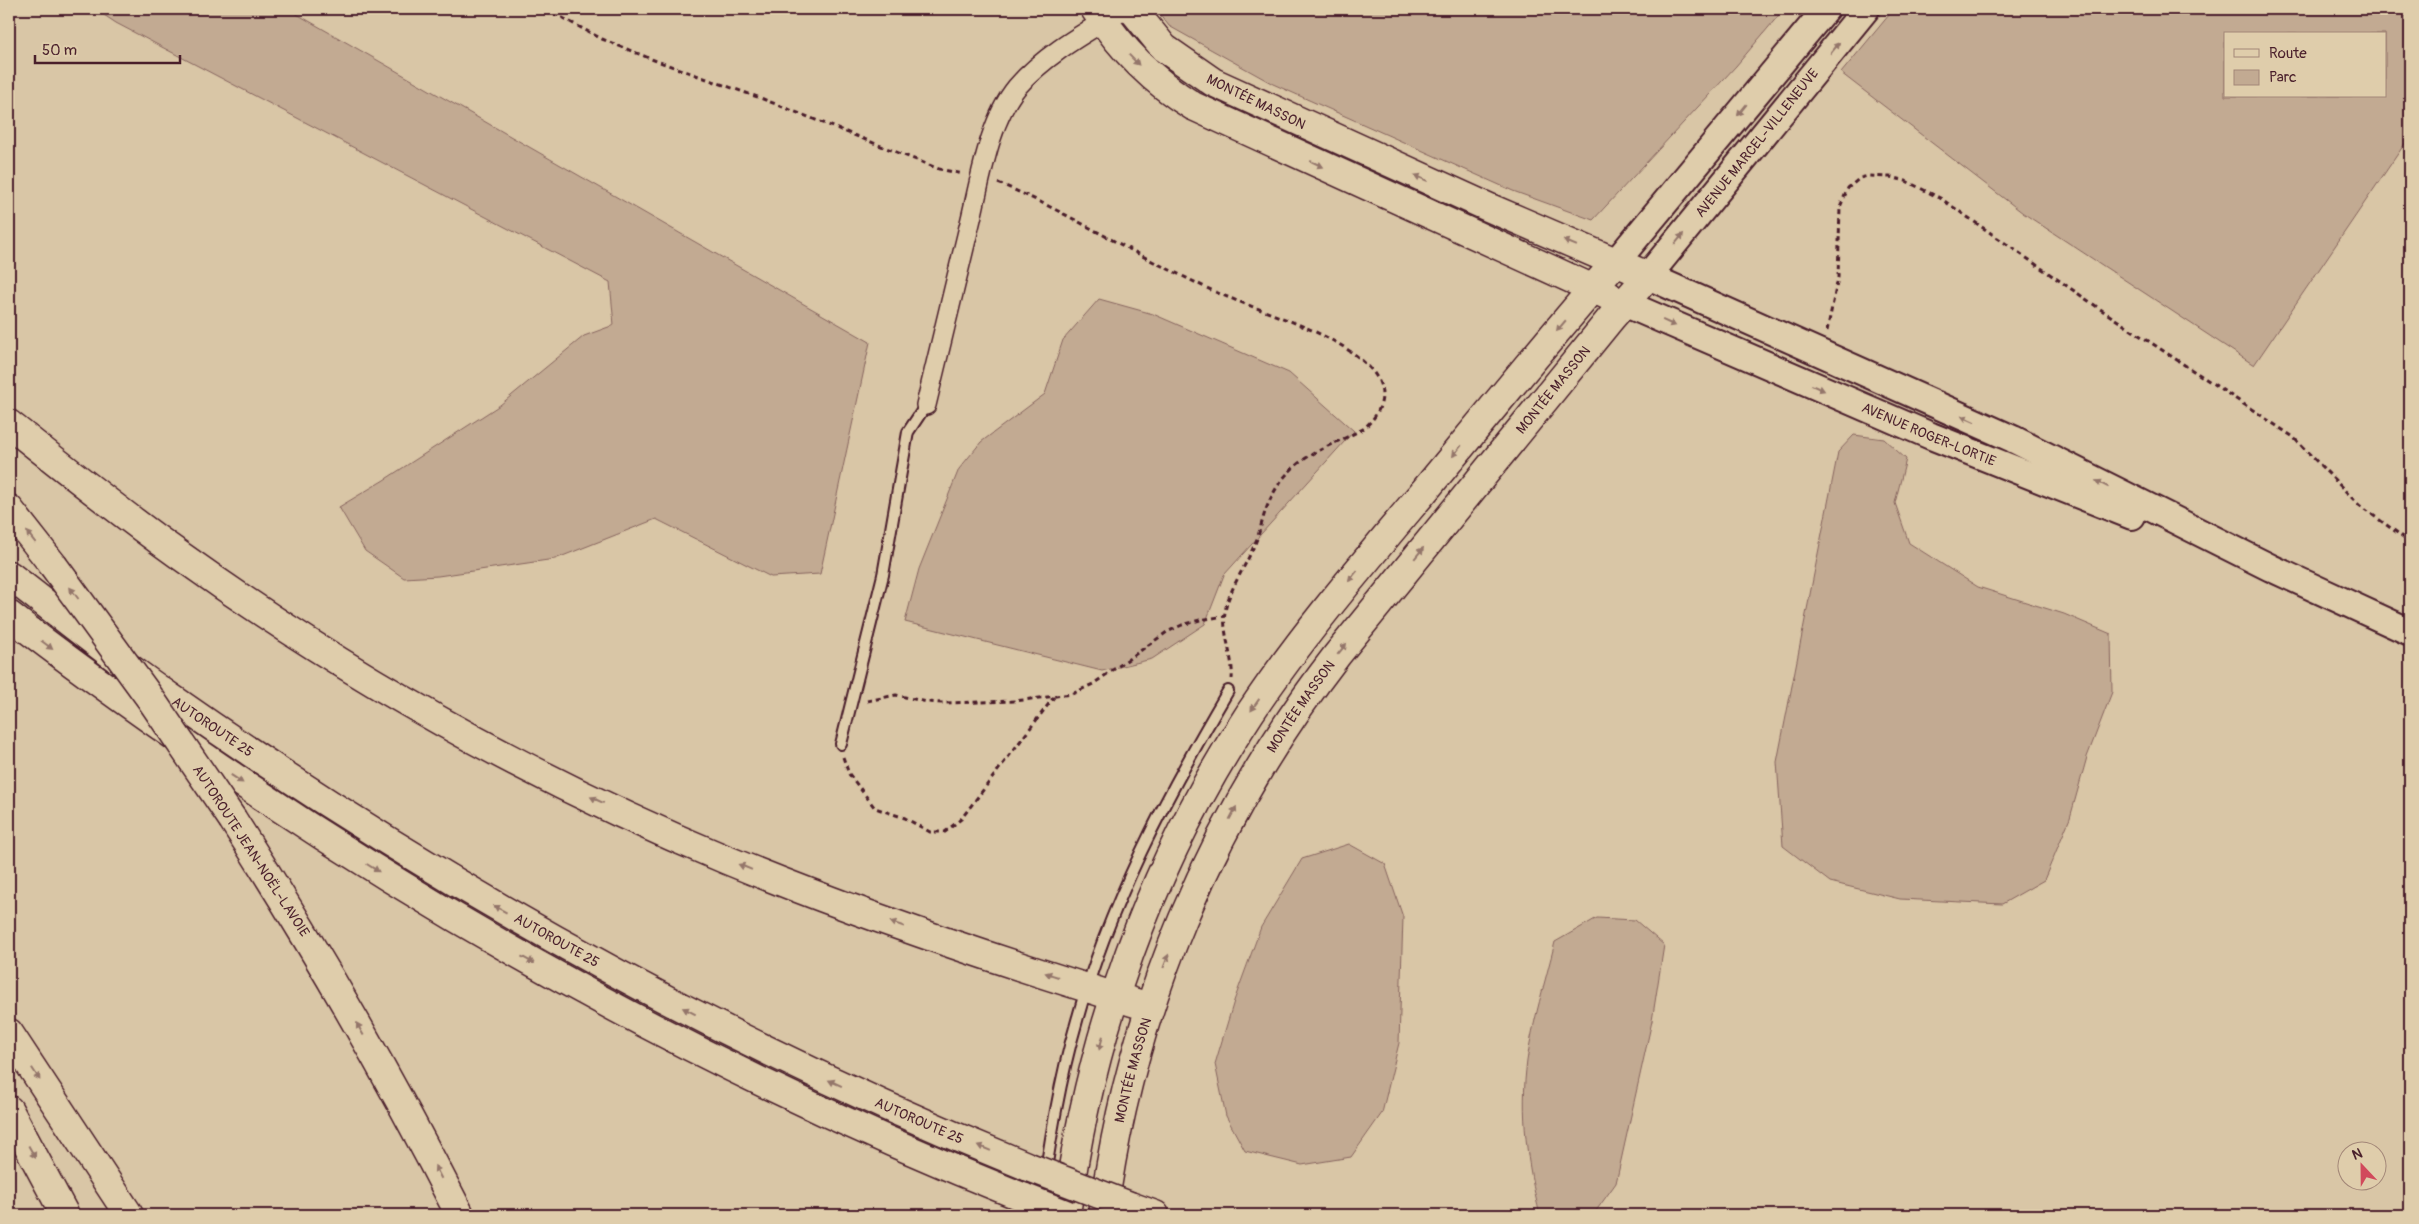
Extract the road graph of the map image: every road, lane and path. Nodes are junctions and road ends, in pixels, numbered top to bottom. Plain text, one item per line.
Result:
1 (546, 9) edge
2 (1132, 9) edge
3 (1826, 9) edge
4 (1866, 9) edge
5 (1108, 13) edge
6 (981, 178) junction
7 (1615, 263) junction
8 (1648, 276) junction
9 (1592, 288) junction
10 (1624, 303) junction
11 (1821, 354) junction
12 (926, 405) joint
13 (9, 424) edge
14 (9, 509) edge
15 (2410, 542) edge
16 (2271, 568) junction
17 (9, 575) edge
18 (9, 615) edge
19 (1225, 616) junction
20 (2410, 632) edge
21 (1228, 691) joint
22 (1055, 696) junction
23 (851, 703) junction
24 (841, 744) joint
25 (1087, 987) junction
26 (1114, 996) junction
27 (1149, 1007) junction
28 (9, 1033) edge
29 (9, 1110) edge
30 (1032, 1206) edge
31 (1142, 1211) edge
32 (65, 1215) edge
33 (129, 1215) edge
34 (460, 1215) edge
35 (1067, 1215) edge
36 (1103, 1215) edge

1 - 6 path
7 -> 2 main road, MONTÉE MASSON
3 -> 7 street
8 -> 4 street, AVENUE MARCEL-VILLENEUVE
5 - 6 street
5 -> 9 main road
6 - 12 street
6 - 19 path
7 - 8 main road, AVENUE ROGER-LORTIE
7 - 9 main road
8 - 10 main road, MONTÉE MASSON
8 - 11 street, AVENUE ROGER-LORTIE
9 - 10 main road, AVENUE ROGER-LORTIE
9 -> 26 main road
10 -> 16 street, AVENUE ROGER-LORTIE
27 -> 10 main road, MONTÉE MASSON
11 - 15 path
16 -> 11 street, AVENUE ROGER-LORTIE
12 - 23 lane
25 -> 13 main road
34 -> 14 main road, AUTOROUTE JEAN-NOËL-LAVOIE, bridge
16 - 20 street, AVENUE ROGER-LORTIE
31 -> 17 main road, AUTOROUTE 25, bridge
18 -> 30 main road, AUTOROUTE 25
19 - 21 path
19 - 22 path
21 - 25 lane
22 - 23 path
22 - 24 path
23 - 24 lane
25 - 26 main road
25 - 30 lane
26 - 27 main road
26 -> 35 main road
27 - 36 main road, MONTÉE MASSON
28 -> 33 main road
29 -> 32 main road
30 - 35 main road, AUTOROUTE 25, bridge

